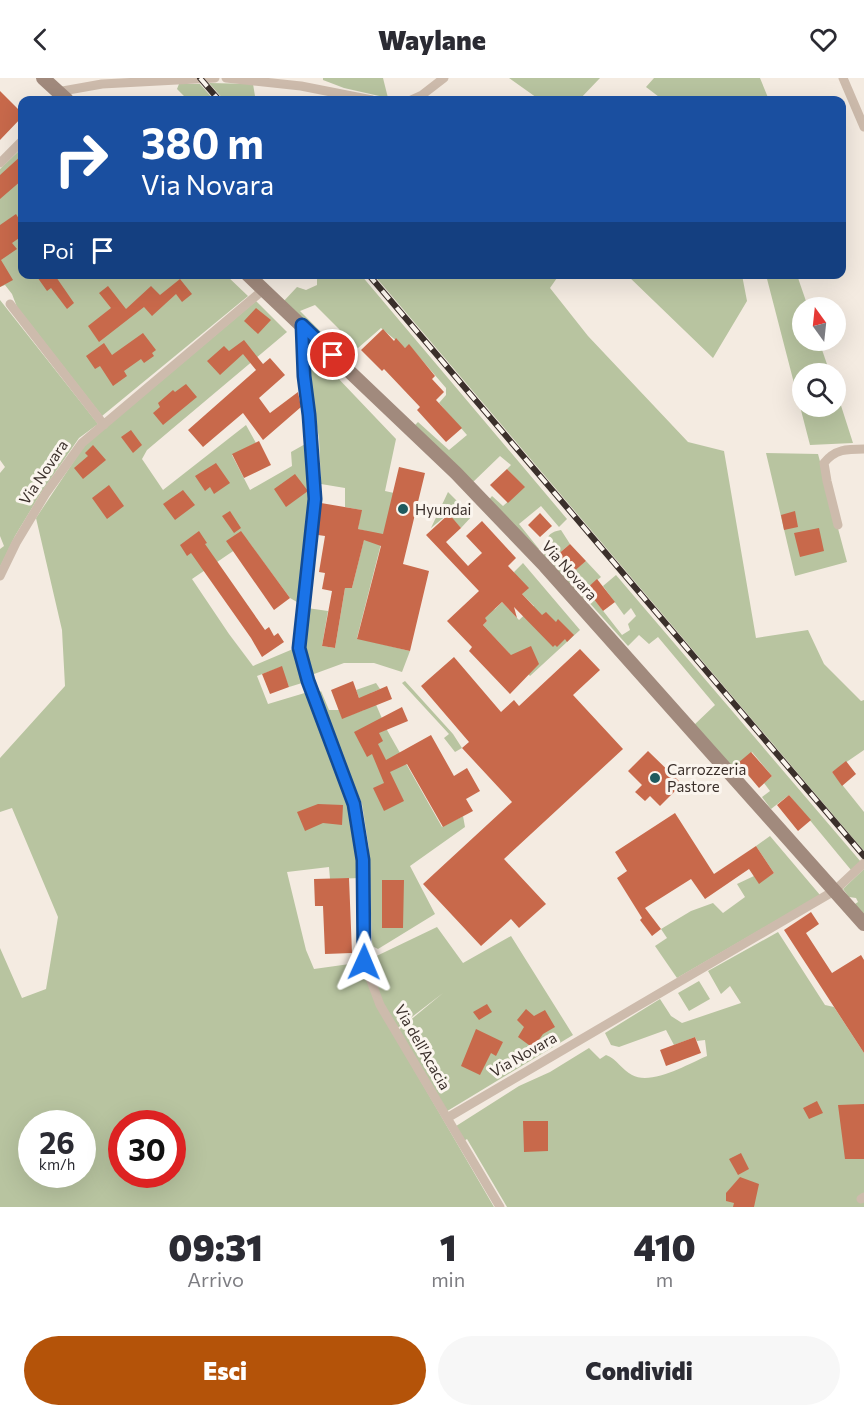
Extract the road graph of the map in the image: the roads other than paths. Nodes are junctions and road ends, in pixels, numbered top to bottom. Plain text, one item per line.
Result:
1 (43, 78) edge
2 (215, 78) edge
3 (226, 78) edge
4 (444, 78) edge
5 (843, 78) edge
6 (62, 96) edge
7 (69, 96) edge
8 (352, 96) edge
9 (420, 96) edge
10 (864, 127) edge
11 (18, 145) edge
12 (0, 162) edge
13 (252, 279) edge
14 (263, 290) junction
15 (10, 304) dead end
16 (302, 325) junction
17 (104, 425) junction
18 (864, 450) edge
19 (838, 525) dead end
20 (0, 576) edge
21 (864, 863) edge
22 (834, 891) junction
23 (864, 924) edge
24 (447, 1118) junction
25 (500, 1207) edge

1 - 6 main road
2 - 7 street
3 - 8 street
4 - 9 street
5 - 10 street
11 - 12 street
13 - 14 main road, Via Novara
14 - 16 main road, Via Novara
14 - 17 street, Via Novara
15 - 17 street
16 - 22 main road, Via Novara
16 - 24 street, Via dell'Acacia
17 - 20 street, Via Novara
18 - 19 street
21 - 22 street
22 - 23 main road, Via Novara
22 - 24 street, Via Novara
24 - 25 street, Via dell'Acacia

